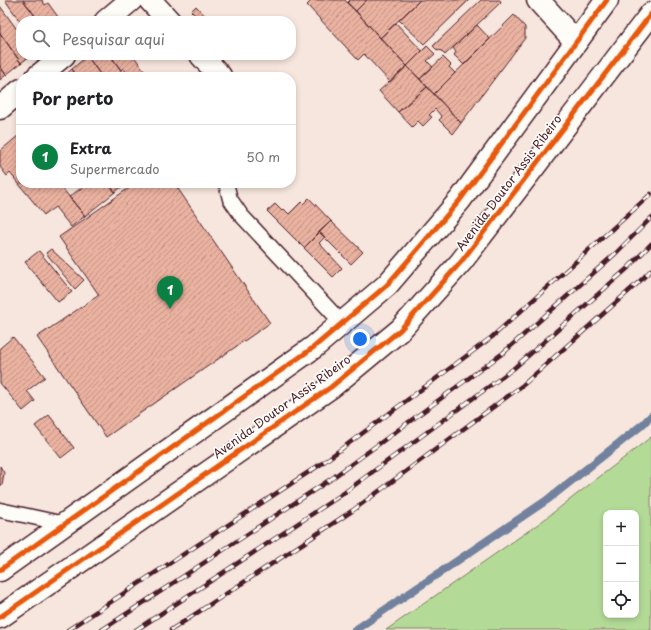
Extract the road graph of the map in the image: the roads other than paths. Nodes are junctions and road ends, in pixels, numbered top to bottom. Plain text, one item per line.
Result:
1 (131, 0) edge
2 (150, 0) edge
3 (538, 0) edge
4 (607, 0) edge
5 (651, 14) edge
6 (112, 16) edge
7 (164, 16) edge
8 (576, 42) junction
9 (58, 60) edge
10 (206, 60) edge
11 (43, 72) edge
12 (216, 72) edge
13 (16, 94) edge
14 (0, 108) edge
15 (227, 188) edge
16 (342, 323) junction
17 (0, 510) edge
18 (65, 524) junction
19 (0, 570) edge
20 (0, 617) edge

1 - 6 main road
2 - 7 main road
3 - 8 main road
4 - 8 main road
5 - 20 main road, Avenida Doutor Assis Ribeiro
8 - 16 main road
9 - 11 main road
10 - 12 main road
13 - 14 main road
15 - 16 lane
16 - 18 main road
17 - 18 lane
18 - 19 main road

